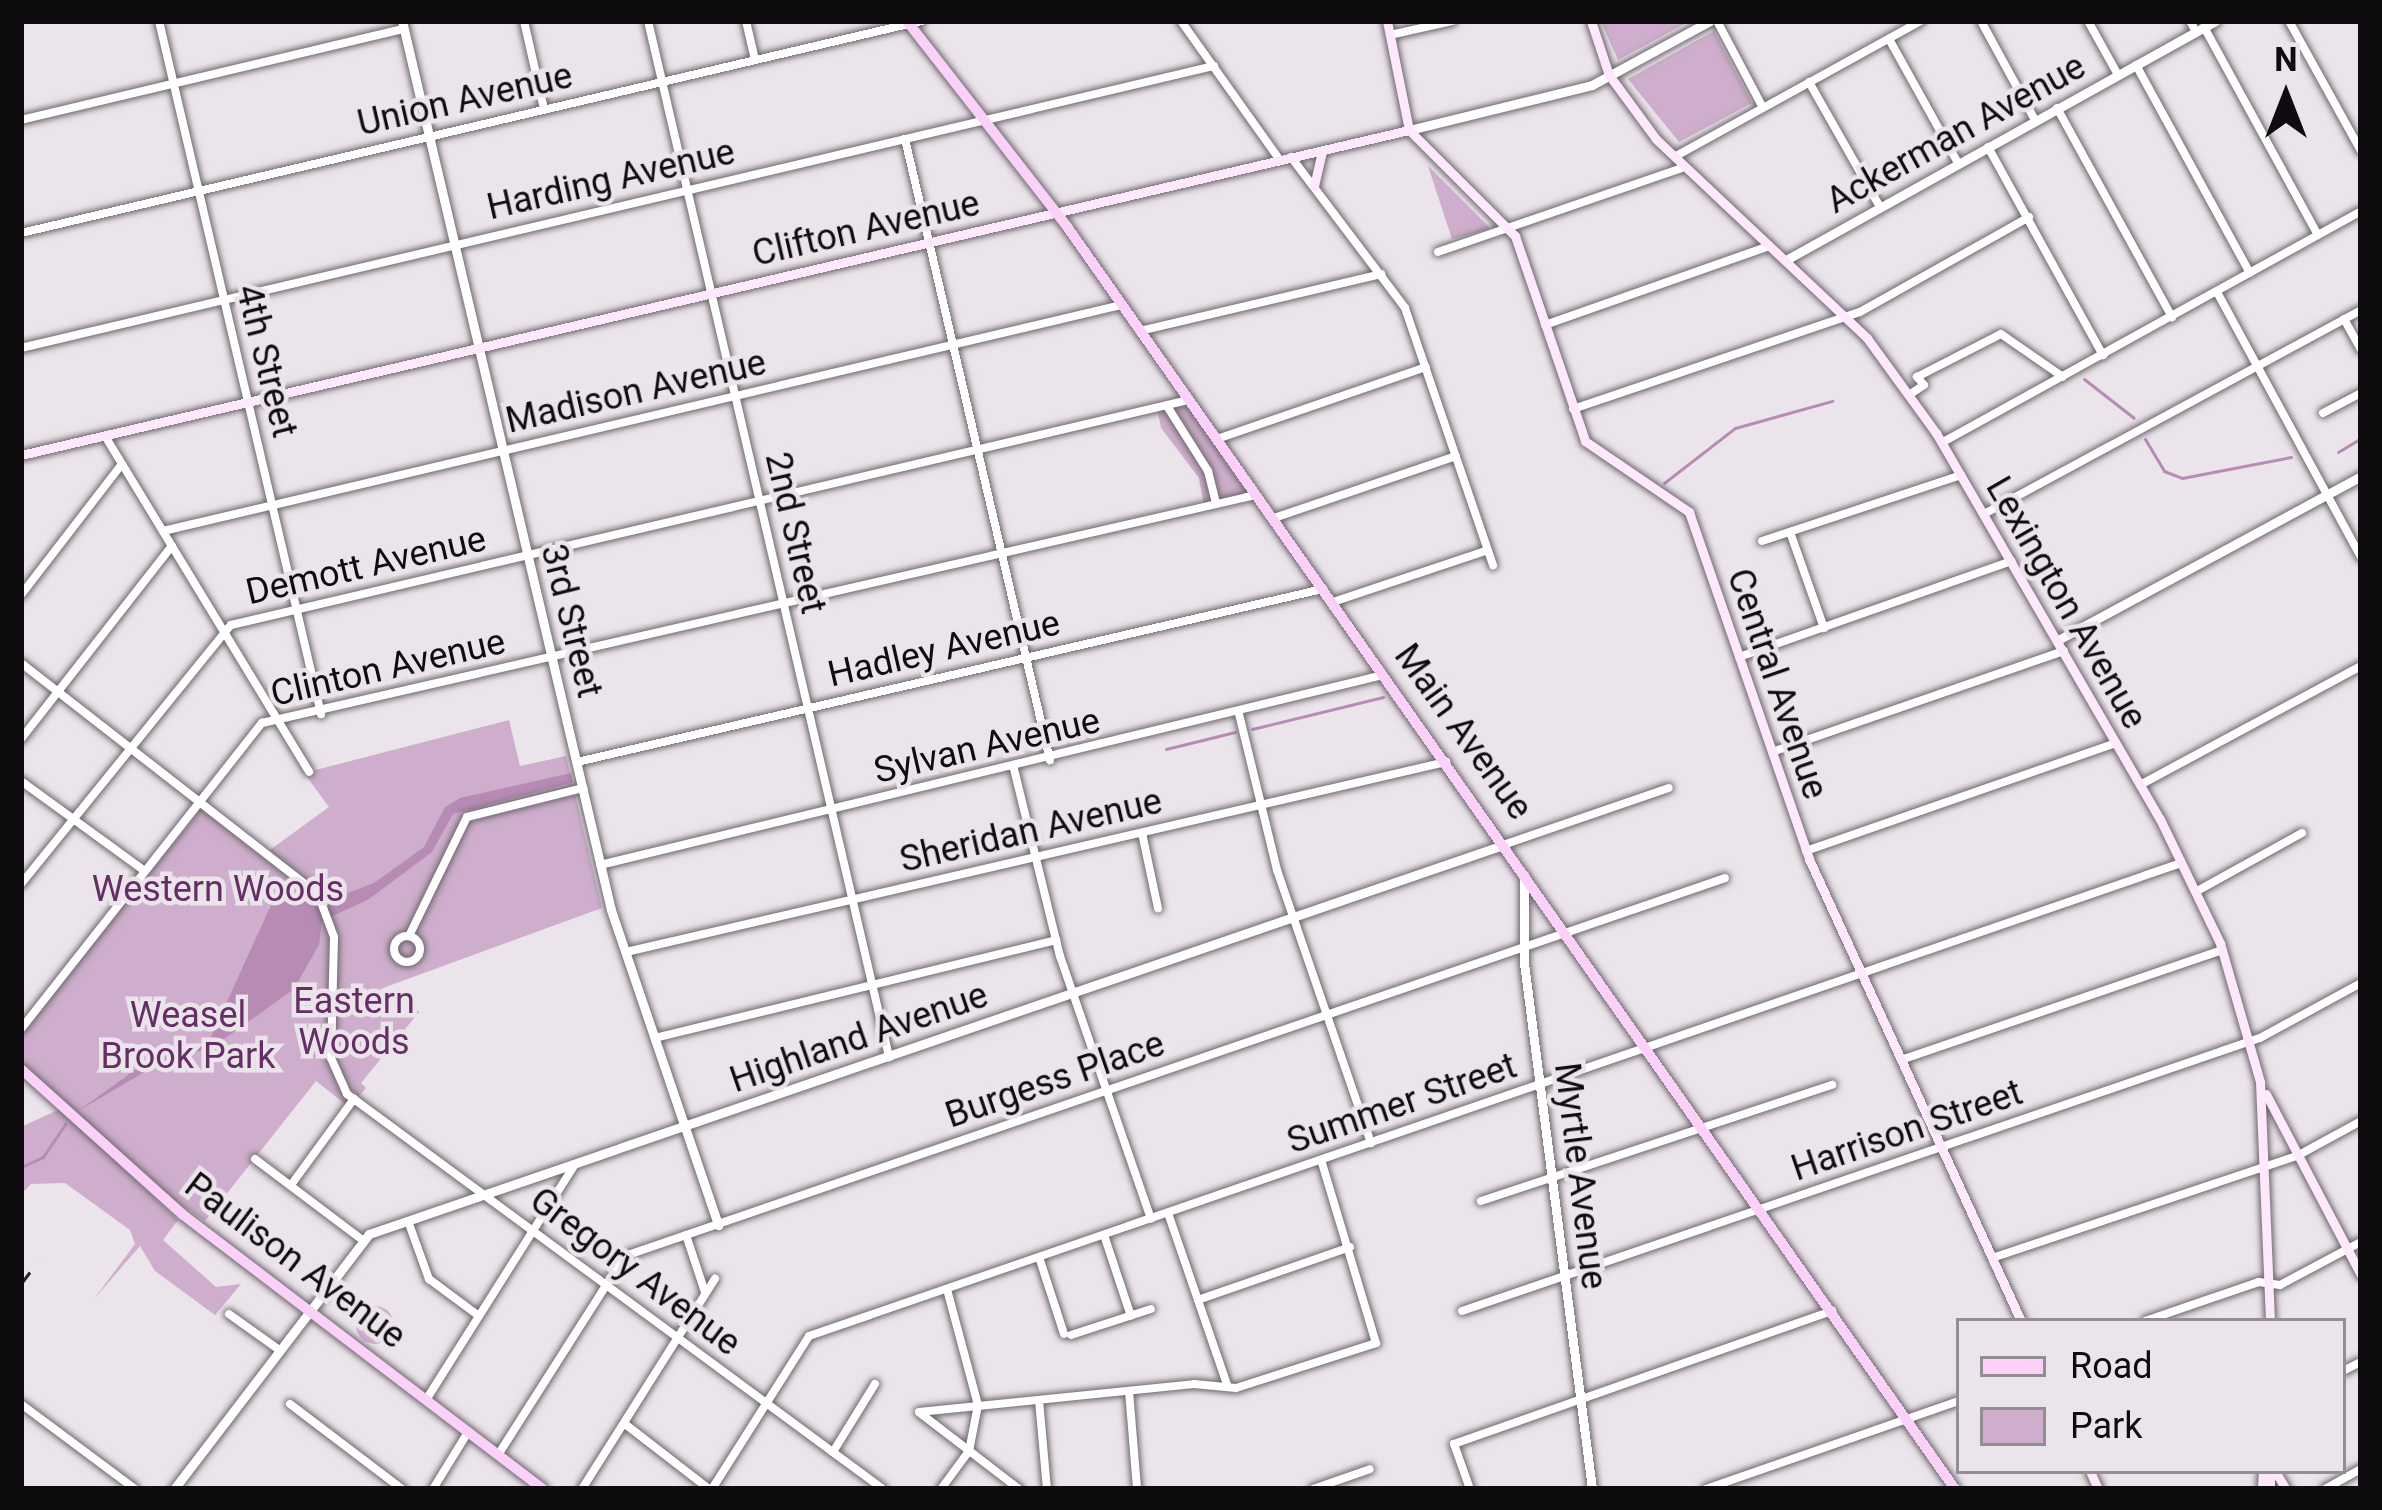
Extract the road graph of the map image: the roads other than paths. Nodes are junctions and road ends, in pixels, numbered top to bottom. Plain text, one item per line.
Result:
1 (159, 21) edge
2 (524, 21) edge
3 (648, 21) edge
4 (746, 21) edge
5 (1181, 21) edge
6 (1388, 21) edge
7 (1452, 21) edge
8 (1591, 21) edge
9 (1714, 21) edge
10 (1921, 21) edge
11 (1981, 21) edge
12 (2088, 21) edge
13 (2190, 21) edge
14 (2216, 21) edge
15 (2289, 21) edge
16 (912, 22) edge
17 (403, 25) edge
18 (2200, 30) junction
19 (1390, 35) junction
20 (1889, 38) junction
21 (755, 60) junction
22 (2136, 65) junction
23 (1214, 66) junction
24 (1610, 75) junction
25 (2118, 75) junction
26 (663, 82) junction
27 (1809, 82) junction
28 (173, 83) junction
29 (1763, 108) junction
30 (2057, 108) junction
31 (544, 109) junction
32 (21, 120) edge
33 (985, 120) junction
34 (2035, 120) junction
35 (1408, 130) junction
36 (428, 135) junction
37 (905, 139) junction
38 (1988, 146) junction
39 (1324, 149) junction
40 (2361, 151) edge
41 (1676, 156) junction
42 (1285, 158) junction
43 (1958, 164) junction
44 (1687, 167) junction
45 (1314, 186) junction
46 (689, 190) junction
47 (199, 191) junction
48 (1880, 207) junction
49 (2361, 212) edge
50 (1056, 213) junction
51 (2029, 217) junction
52 (1507, 228) junction
53 (21, 233) edge
54 (2318, 236) junction
55 (929, 242) junction
56 (454, 244) junction
57 (1771, 246) junction
58 (1438, 252) dead end
59 (1786, 260) junction
60 (2250, 273) junction
61 (1381, 274) junction
62 (712, 292) junction
63 (2217, 292) junction
64 (223, 298) junction
65 (1121, 305) junction
66 (2361, 310) edge
67 (1846, 317) junction
68 (2172, 317) junction
69 (2344, 320) junction
70 (1545, 325) junction
71 (1140, 331) junction
72 (952, 345) junction
73 (21, 348) edge
74 (478, 349) junction
75 (2361, 350) edge
76 (2103, 356) junction
77 (2258, 366) junction
78 (1426, 368) junction
79 (2063, 377) junction
80 (2361, 393) edge
81 (1909, 395) junction
82 (736, 396) junction
83 (1188, 400) junction
84 (248, 402) junction
85 (1166, 406) junction
86 (1572, 410) junction
87 (2323, 413) dead end
88 (106, 436) junction
89 (1216, 440) junction
90 (1942, 442) junction
91 (977, 450) junction
92 (503, 451) junction
93 (21, 455) edge
94 (1456, 456) junction
95 (122, 464) junction
96 (1961, 475) junction
97 (2361, 476) edge
98 (1256, 495) junction
99 (2327, 495) junction
100 (760, 501) junction
101 (1216, 504) junction
102 (273, 506) junction
103 (1984, 514) junction
104 (1274, 518) junction
105 (163, 531) junction
106 (1790, 532) junction
107 (1762, 542) dead end
108 (172, 546) junction
109 (1488, 550) junction
110 (1001, 554) junction
111 (527, 555) junction
112 (2361, 557) edge
113 (2012, 562) junction
114 (1493, 565) dead end
115 (1324, 589) junction
116 (21, 595) edge
117 (1334, 602) junction
118 (784, 604) junction
119 (296, 610) junction
120 (1824, 628) junction
121 (223, 631) junction
122 (2058, 640) junction
123 (2064, 652) junction
124 (1739, 657) junction
125 (551, 658) junction
126 (1026, 658) junction
127 (21, 663) edge
128 (2361, 666) edge
129 (1384, 674) junction
130 (58, 691) junction
131 (809, 708) junction
132 (321, 714) junction
133 (1239, 714) junction
134 (278, 721) junction
135 (21, 739) edge
136 (2116, 743) junction
137 (130, 747) junction
138 (1772, 752) junction
139 (1050, 760) junction
140 (1448, 762) junction
141 (577, 763) junction
142 (1014, 769) junction
143 (309, 772) dead end
144 (21, 781) edge
145 (2140, 785) junction
146 (583, 788) junction
147 (1669, 788) dead end
148 (201, 802) junction
149 (1262, 805) junction
150 (832, 810) junction
151 (72, 818) junction
152 (1142, 833) junction
153 (2302, 833) dead end
154 (1506, 844) junction
155 (1806, 851) junction
156 (1036, 858) junction
157 (2182, 862) junction
158 (600, 865) junction
159 (1525, 870) junction
160 (145, 871) junction
161 (1725, 878) dead end
162 (21, 884) edge
163 (2197, 891) junction
164 (852, 900) junction
165 (1158, 908) dead end
166 (1293, 917) junction
167 (1569, 933) junction
168 (409, 936) dead end
169 (1056, 940) junction
170 (1523, 948) junction
171 (2222, 950) junction
172 (626, 952) junction
173 (1862, 973) junction
174 (2361, 983) edge
175 (872, 986) junction
176 (1073, 993) junction
177 (1327, 1015) junction
178 (21, 1029) edge
179 (655, 1038) junction
180 (2250, 1041) junction
181 (1649, 1047) junction
182 (889, 1057) junction
183 (1901, 1060) junction
184 (21, 1069) edge
185 (2260, 1082) junction
186 (1540, 1084) junction
187 (1832, 1085) dead end
188 (1107, 1091) junction
189 (354, 1099) junction
190 (2361, 1121) edge
191 (684, 1126) junction
192 (1705, 1128) junction
193 (1371, 1143) junction
194 (1942, 1148) junction
195 (2297, 1156) junction
196 (255, 1159) dead end
197 (1321, 1160) junction
198 (576, 1163) junction
199 (2267, 1165) junction
200 (1552, 1179) junction
201 (291, 1186) junction
202 (483, 1194) junction
203 (1481, 1202) dead end
204 (1762, 1210) junction
205 (1168, 1213) junction
206 (1151, 1219) junction
207 (408, 1220) junction
208 (718, 1225) junction
209 (533, 1231) junction
210 (686, 1235) junction
211 (1104, 1235) junction
212 (364, 1241) junction
213 (2361, 1242) edge
214 (1350, 1247) junction
215 (2347, 1250) junction
216 (1040, 1257) junction
217 (1993, 1258) junction
218 (2361, 1275) edge
219 (1566, 1278) junction
220 (715, 1279) dead end
221 (2270, 1284) junction
222 (606, 1285) junction
223 (947, 1289) junction
224 (706, 1294) junction
225 (1198, 1300) junction
226 (1151, 1309) dead end
227 (1462, 1311) dead end
228 (1832, 1311) junction
229 (310, 1312) junction
230 (229, 1314) dead end
231 (479, 1316) junction
232 (1131, 1316) junction
233 (2020, 1318) edge
234 (2155, 1318) edge
235 (2270, 1318) edge
236 (678, 1338) junction
237 (278, 1349) junction
238 (875, 1384) dead end
239 (1228, 1388) junction
240 (1129, 1391) junction
241 (426, 1400) junction
242 (1039, 1400) junction
243 (1581, 1400) junction
244 (1956, 1402) edge
245 (765, 1403) junction
246 (21, 1404) edge
247 (290, 1404) dead end
248 (978, 1405) junction
249 (1909, 1421) junction
250 (625, 1424) junction
251 (468, 1432) junction
252 (969, 1451) junction
253 (833, 1452) junction
254 (498, 1455) junction
255 (1370, 1469) dead end
256 (2361, 1469) edge
257 (540, 1488) edge
258 (135, 1489) edge
259 (174, 1489) edge
260 (402, 1489) edge
261 (433, 1489) edge
262 (582, 1489) edge
263 (711, 1489) edge
264 (883, 1489) edge
265 (941, 1489) edge
266 (1019, 1489) edge
267 (1047, 1489) edge
268 (1137, 1489) edge
269 (1313, 1489) edge
270 (1470, 1489) edge
271 (1592, 1489) edge
272 (1706, 1489) edge
273 (1955, 1489) edge
274 (2325, 1489) edge

1 - 28 street, 4th Street
2 - 31 street
3 - 26 street, 2nd Street
4 - 21 street
5 - 23 street
6 - 19 main road
7 - 19 street
8 - 24 main road, Lexington Avenue
9 - 24 street, Clifton Avenue
9 - 29 street
10 - 20 street
11 - 34 street
12 - 25 street
13 - 18 street
14 - 18 street, Ackerman Avenue
15 - 40 street
16 - 21 street, Union Avenue
16 - 33 main road, Main Avenue
17 - 28 street
17 - 36 street, 3rd Street
18 - 22 street, Ackerman Avenue
18 - 54 street
19 - 35 main road
20 - 27 street
20 - 43 street
21 - 26 street, Union Avenue
22 - 25 street, Ackerman Avenue
22 - 60 street
23 - 33 street, Harding Avenue
23 - 42 street
24 - 35 street, Clifton Avenue
24 - 41 main road, Lexington Avenue
25 - 30 street, Ackerman Avenue
26 - 31 street, Union Avenue
26 - 46 street, 2nd Street
27 - 29 street
27 - 48 street
28 - 32 street
28 - 47 street, 4th Street
29 - 41 street
30 - 34 street, Ackerman Avenue
30 - 68 street
31 - 36 street, Union Avenue
33 - 37 street, Harding Avenue
33 - 50 main road, Main Avenue
34 - 38 street, Ackerman Avenue
35 - 39 main road, Clifton Avenue
35 - 52 main road, Central Avenue
36 - 47 street, Union Avenue
36 - 56 street, 3rd Street
37 - 46 street, Harding Avenue
37 - 55 street
38 - 43 street, Ackerman Avenue
38 - 51 street
39 - 42 main road, Clifton Avenue
39 - 45 main road
41 - 44 main road, Lexington Avenue
42 - 45 street
42 - 50 main road, Clifton Avenue
43 - 48 street, Ackerman Avenue
44 - 52 street
44 - 57 main road, Lexington Avenue
45 - 61 street
46 - 56 street, Harding Avenue
46 - 62 street, 2nd Street
47 - 53 street, Union Avenue
47 - 64 street, 4th Street
48 - 59 street, Ackerman Avenue
49 - 54 street
50 - 55 main road, Clifton Avenue
50 - 65 main road, Main Avenue
51 - 67 street
51 - 76 street
52 - 58 street
52 - 70 main road, Central Avenue
54 - 60 street
55 - 62 main road, Clifton Avenue
55 - 72 street
56 - 64 street, Harding Avenue
56 - 74 street, 3rd Street
57 - 59 main road, Lexington Avenue
57 - 70 street
59 - 67 main road, Lexington Avenue
60 - 63 street
61 - 71 street
61 - 78 street
62 - 74 main road, Clifton Avenue
62 - 82 street, 2nd Street
63 - 68 street
63 - 77 street
64 - 73 street, Harding Avenue
64 - 84 street, 4th Street
65 - 71 main road, Main Avenue
65 - 72 street, Madison Avenue
66 - 69 street
67 - 81 main road, Lexington Avenue
67 - 86 street
68 - 76 street
69 - 75 street
69 - 77 street
70 - 86 main road, Central Avenue
71 - 83 main road, Main Avenue
72 - 82 street, Madison Avenue
72 - 91 street
74 - 84 main road, Clifton Avenue
74 - 92 street, 3rd Street
76 - 79 street
77 - 99 street
77 - 103 street
78 - 89 street
78 - 94 street
79 - 81 street
79 - 90 street
80 - 87 street
81 - 90 main road, Lexington Avenue
82 - 92 street, Madison Avenue
82 - 100 street, 2nd Street
83 - 85 street, Demott Avenue
83 - 89 main road, Main Avenue
84 - 88 main road, Clifton Avenue
84 - 102 street, 4th Street
85 - 91 street, Demott Avenue
85 - 101 street
86 - 124 main road, Central Avenue
88 - 93 main road, Clifton Avenue
88 - 95 street
89 - 98 main road, Main Avenue
90 - 96 main road, Lexington Avenue
91 - 100 street, Demott Avenue
91 - 110 street
92 - 102 street, Madison Avenue
92 - 111 street, 3rd Street
94 - 104 street
94 - 109 street
95 - 105 street
95 - 116 street
96 - 103 main road, Lexington Avenue
96 - 106 street
97 - 99 street
98 - 101 street, Clinton Avenue
98 - 104 main road, Main Avenue
99 - 112 street
99 - 122 street
100 - 111 street, Demott Avenue
100 - 118 street, 2nd Street
101 - 110 street, Clinton Avenue
102 - 105 street, Madison Avenue
102 - 119 street, 4th Street
103 - 113 main road, Lexington Avenue
104 - 115 main road, Main Avenue
105 - 108 street
106 - 107 street
106 - 120 street
108 - 121 street
108 - 130 street
109 - 114 street
109 - 117 street
110 - 118 street, Clinton Avenue
110 - 126 street
111 - 119 street, Demott Avenue
111 - 125 street, 3rd Street
113 - 120 street
113 - 122 main road, Lexington Avenue
115 - 117 main road, Main Avenue
115 - 126 street, Hadley Avenue
117 - 129 main road, Main Avenue
118 - 125 street, Clinton Avenue
118 - 131 street, 2nd Street
119 - 121 street, Demott Avenue
119 - 132 street, 4th Street
120 - 124 street
121 - 134 street
121 - 137 street, Demott Avenue
122 - 123 main road, Lexington Avenue
123 - 136 main road, Lexington Avenue
123 - 138 street
124 - 138 main road, Central Avenue
125 - 132 street, Clinton Avenue
125 - 141 street, 3rd Street
126 - 131 street, Hadley Avenue
126 - 139 street
127 - 130 street
128 - 145 street
129 - 133 street, Sylvan Avenue
129 - 140 main road, Main Avenue
130 - 135 street
130 - 137 street
131 - 141 street, Hadley Avenue
131 - 150 street, 2nd Street
132 - 134 street, Clinton Avenue
133 - 139 street, Sylvan Avenue
133 - 149 street
134 - 143 street
134 - 148 street, Clinton Avenue
136 - 145 main road, Lexington Avenue
136 - 155 street
137 - 148 street
137 - 151 street, Demott Avenue
138 - 155 main road, Central Avenue
139 - 142 street, Sylvan Avenue
140 - 149 street, Sheridan Avenue
140 - 154 main road, Main Avenue
141 - 146 street, 3rd Street
142 - 150 street, Sylvan Avenue
142 - 156 street
144 - 151 street
145 - 157 main road, Lexington Avenue
146 - 158 street, 3rd Street
146 - 168 street
147 - 154 street, Highland Avenue
148 - 160 street, Clinton Avenue
148 - 189 street
149 - 152 street, Sheridan Avenue
149 - 166 street
150 - 158 street, Sylvan Avenue
150 - 164 street, 2nd Street
151 - 160 street
151 - 162 street, Demott Avenue
152 - 156 street, Sheridan Avenue
152 - 165 street
153 - 163 street
154 - 159 main road, Main Avenue
154 - 166 street, Highland Avenue
155 - 173 main road, Central Avenue
156 - 164 street, Sheridan Avenue
156 - 169 street
157 - 163 main road, Lexington Avenue
157 - 173 street, Summer Street
158 - 172 street, 3rd Street
159 - 167 main road, Main Avenue
159 - 170 street, Myrtle Avenue
160 - 178 street, Clinton Avenue
161 - 167 street, Burgess Place
163 - 171 main road, Lexington Avenue
164 - 172 street, Sheridan Avenue
164 - 175 street, 2nd Street
166 - 176 street, Highland Avenue
166 - 177 street
167 - 170 street, Burgess Place
167 - 181 main road, Main Avenue
169 - 175 street
169 - 176 street
170 - 177 street, Burgess Place
170 - 186 street, Myrtle Avenue
171 - 180 main road, Lexington Avenue
171 - 183 street
172 - 179 street, 3rd Street
173 - 181 street, Summer Street
173 - 183 main road, Central Avenue
174 - 180 street, Harrison Street
175 - 179 street
175 - 182 street, 2nd Street
176 - 182 street, Highland Avenue
176 - 188 street
177 - 188 street, Burgess Place
177 - 193 street
179 - 191 street, 3rd Street
180 - 185 main road, Lexington Avenue
180 - 194 street, Harrison Street
181 - 186 street, Summer Street
181 - 192 main road, Main Avenue
182 - 191 street, Highland Avenue
183 - 194 main road, Central Avenue
184 - 229 main road, Paulison Avenue
185 - 195 main road
185 - 199 main road, Lexington Avenue
186 - 193 street, Summer Street
186 - 200 street, Myrtle Avenue
187 - 192 street
188 - 206 street
188 - 208 street, Burgess Place
189 - 201 street
189 - 202 street, Gregory Avenue
190 - 195 street
191 - 198 street, Highland Avenue
191 - 208 street, 3rd Street
192 - 200 street
192 - 204 main road, Main Avenue
193 - 197 street, Summer Street
194 - 204 street, Harrison Street
194 - 217 main road, Central Avenue
195 - 199 street
195 - 215 main road
196 - 201 street
197 - 205 street, Summer Street
197 - 214 street
198 - 202 street, Highland Avenue
198 - 209 street
199 - 217 street
199 - 221 main road, Lexington Avenue
200 - 203 street
200 - 219 street, Myrtle Avenue
201 - 212 street
202 - 207 street, Highland Avenue
202 - 209 street, Gregory Avenue
204 - 219 street, Harrison Street
204 - 228 main road, Main Avenue
205 - 206 street, Summer Street
205 - 225 street
206 - 211 street, Summer Street
207 - 212 street, Highland Avenue
207 - 231 street
208 - 210 street, Burgess Place
209 - 222 street, Gregory Avenue
209 - 231 street
210 - 222 street, Burgess Place
210 - 224 street
211 - 216 street, Summer Street
211 - 232 street
212 - 229 street, Highland Avenue
213 - 215 street
214 - 225 street
214 - 239 street
215 - 218 main road
215 - 221 street
216 - 223 street, Summer Street
216 - 232 street
217 - 233 main road, Central Avenue
219 - 227 street, Harrison Street
219 - 243 street, Myrtle Avenue
220 - 224 street
221 - 234 street
221 - 235 main road, Lexington Avenue
222 - 236 street, Gregory Avenue
222 - 254 street, Burgess Place
223 - 245 street, Summer Street
223 - 248 street
224 - 236 street
225 - 239 street
226 - 232 street
228 - 243 street
228 - 249 main road, Main Avenue
229 - 237 street, Highland Avenue
229 - 241 main road, Paulison Avenue
230 - 237 street
231 - 241 street
236 - 245 street, Gregory Avenue
236 - 250 street
237 - 259 street, Highland Avenue
238 - 253 street
239 - 240 street
240 - 242 street
240 - 268 street
241 - 251 main road, Paulison Avenue
242 - 248 street
242 - 267 street
243 - 270 street
243 - 271 street, Myrtle Avenue
244 - 249 street
245 - 253 street, Gregory Avenue
245 - 263 street, Summer Street
246 - 258 street
247 - 260 street
248 - 252 street
248 - 252 street
249 - 272 street
249 - 273 main road, Main Avenue
250 - 262 street
250 - 263 street
251 - 254 main road, Paulison Avenue
251 - 261 street
252 - 265 street
252 - 266 street
253 - 264 street, Gregory Avenue
254 - 257 main road, Paulison Avenue
255 - 269 street
256 - 274 street

